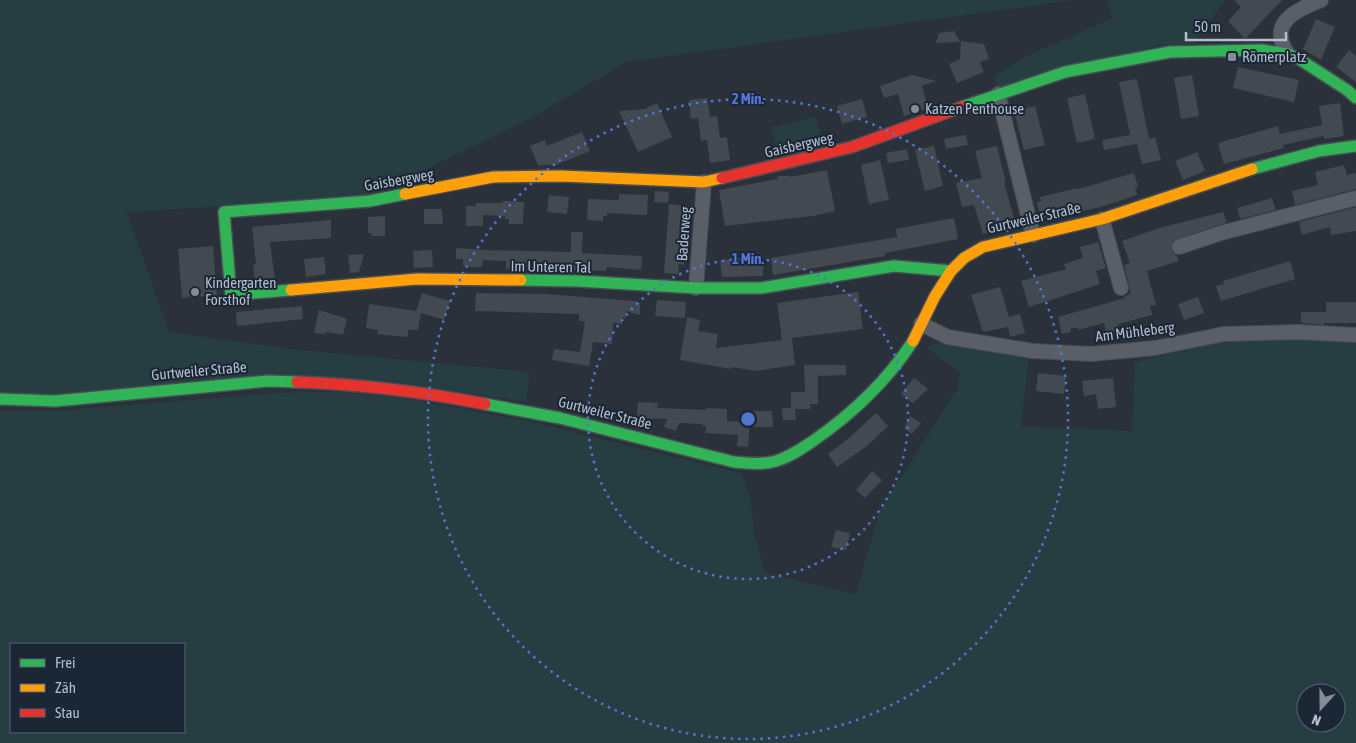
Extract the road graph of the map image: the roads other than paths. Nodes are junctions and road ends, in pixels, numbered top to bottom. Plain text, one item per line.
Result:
1 (1321, 0) edge
2 (1288, 54) junction
3 (998, 94) junction
4 (1356, 98) edge
5 (1356, 146) edge
6 (704, 182) junction
7 (1356, 198) edge
8 (224, 212) joint
9 (1102, 219) junction
10 (1032, 235) junction
11 (1179, 247) dead end
12 (951, 271) junction
13 (696, 288) junction
14 (1121, 288) dead end
15 (921, 324) junction
16 (1356, 335) edge
17 (0, 399) edge

1 - 2 street
2 - 3 street, Gaisbergweg
2 - 4 street, Gaisbergweg
3 - 6 street, Gaisbergweg
3 - 10 street
5 - 9 street, Gurtweiler Straße
6 - 8 street, Gaisbergweg
6 - 13 street, Baderweg
7 - 11 street
8 - 13 street, Im Unteren Tal
9 - 10 street, Gurtweiler Straße
9 - 14 street, Gurtweiler Straße
10 - 12 street, Gurtweiler Straße
12 - 13 street, Im Unteren Tal
12 - 15 street, Gurtweiler Straße
15 - 16 street, Am Mühleberg
15 - 17 street, Gurtweiler Straße

